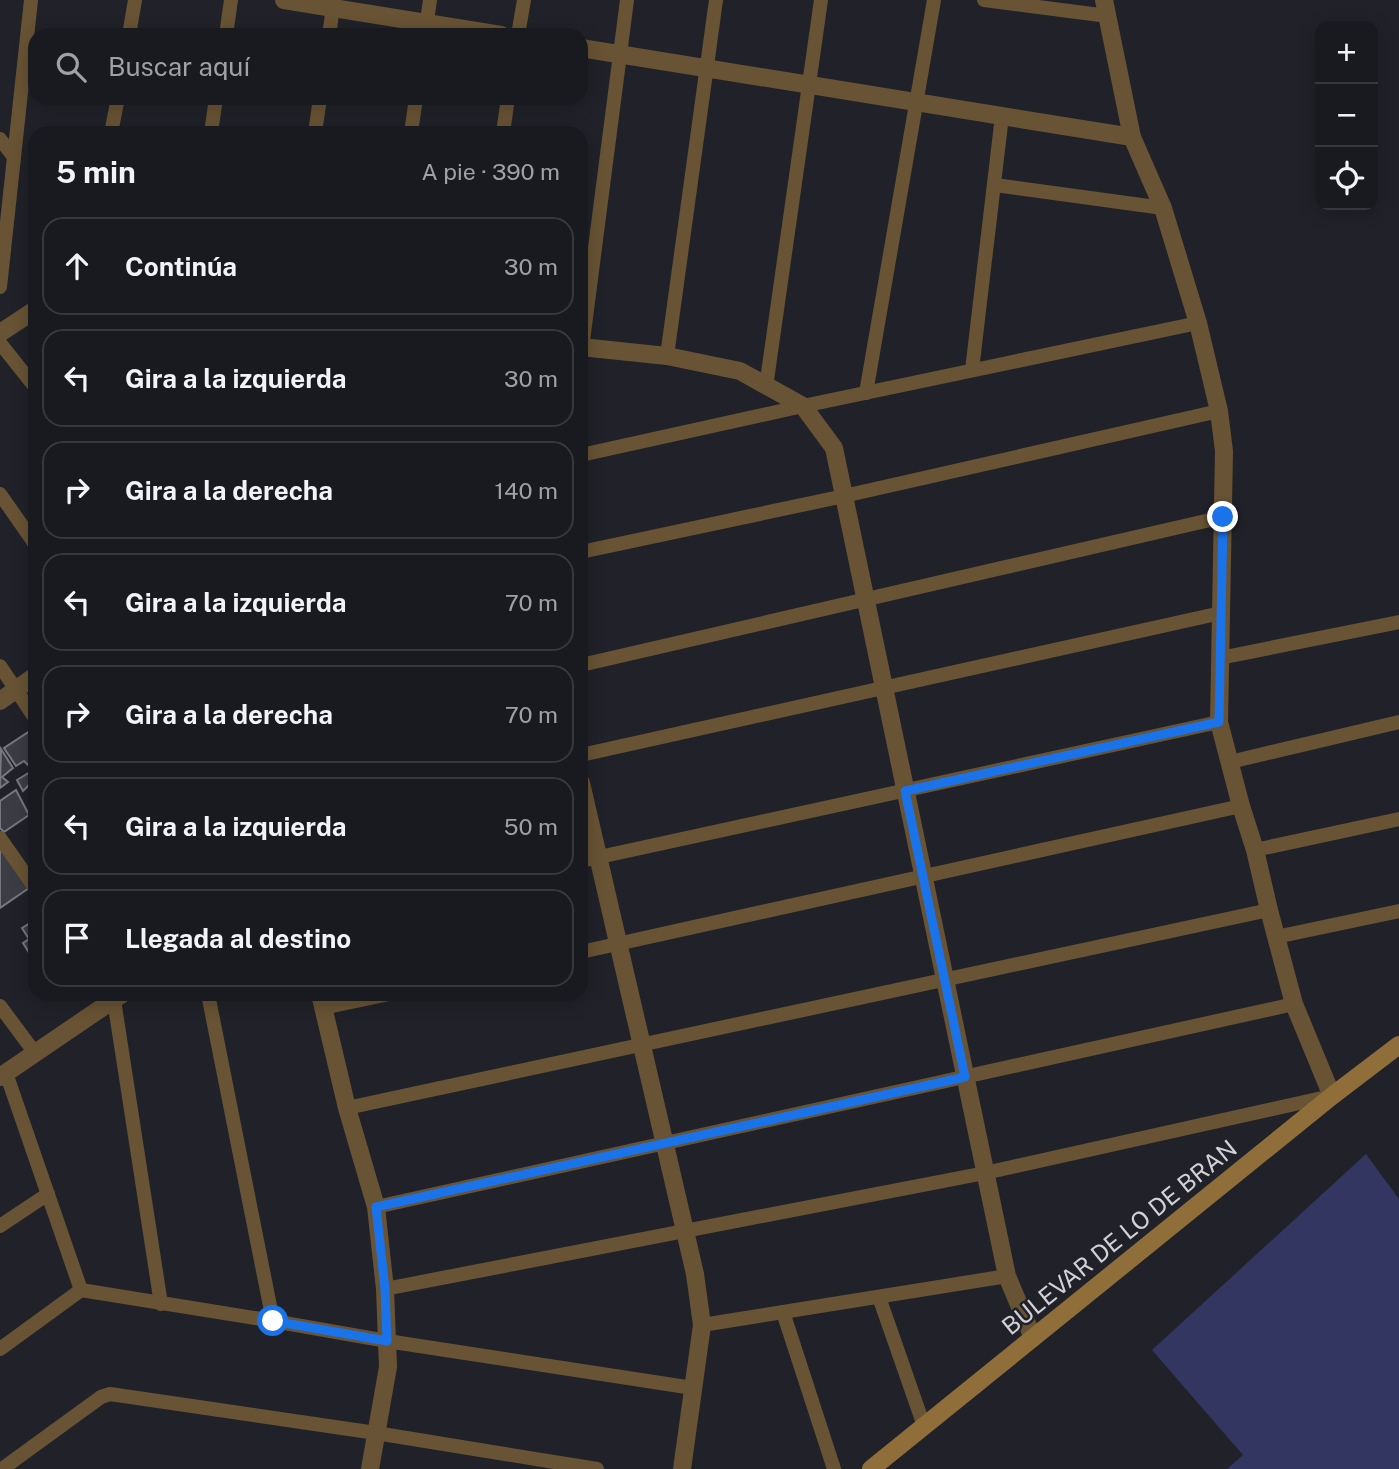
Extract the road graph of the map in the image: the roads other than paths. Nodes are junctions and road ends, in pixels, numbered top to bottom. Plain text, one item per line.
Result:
1 (31, 0) edge
2 (135, 0) edge
3 (232, 0) edge
4 (284, 0) edge
5 (429, 0) edge
6 (524, 0) edge
7 (627, 0) edge
8 (716, 0) edge
9 (821, 0) edge
10 (934, 0) edge
11 (984, 0) edge
12 (333, 8) junction
13 (1106, 8) edge
14 (130, 28) edge
15 (227, 28) edge
16 (330, 28) edge
17 (421, 28) edge
18 (425, 28) edge
19 (519, 28) edge
20 (588, 49) edge
21 (620, 54) junction
22 (707, 68) junction
23 (809, 85) junction
24 (917, 102) junction
25 (117, 105) edge
26 (215, 105) edge
27 (319, 105) edge
28 (415, 105) edge
29 (507, 105) edge
30 (1002, 116) junction
31 (112, 126) edge
32 (212, 126) edge
33 (316, 126) edge
34 (412, 126) edge
35 (504, 126) edge
36 (1132, 137) junction
37 (0, 139) edge
38 (14, 157) junction
39 (995, 185) junction
40 (1163, 208) junction
41 (0, 287) edge
42 (588, 297) edge
43 (28, 314) edge
44 (1198, 323) junction
45 (0, 332) edge
46 (0, 343) edge
47 (588, 350) edge
48 (667, 356) junction
49 (972, 370) junction
50 (28, 378) edge
51 (766, 387) junction
52 (866, 393) junction
53 (803, 406) junction
54 (1219, 411) junction
55 (588, 453) edge
56 (0, 494) edge
57 (844, 496) junction
58 (1223, 517) junction
59 (28, 534) edge
60 (588, 551) edge
61 (865, 599) junction
62 (1221, 613) junction
63 (1399, 622) edge
64 (1220, 658) junction
65 (588, 663) edge
66 (0, 666) edge
67 (28, 681) edge
68 (884, 688) junction
69 (16, 689) junction
70 (0, 701) edge
71 (28, 707) edge
72 (1219, 722) junction
73 (1399, 722) edge
74 (588, 753) edge
75 (1230, 762) junction
76 (905, 791) junction
77 (1241, 806) junction
78 (1399, 818) edge
79 (0, 838) edge
80 (1255, 850) junction
81 (589, 859) edge
82 (923, 876) junction
83 (28, 878) edge
84 (1269, 910) junction
85 (1399, 911) edge
86 (1276, 937) junction
87 (618, 944) junction
88 (588, 950) edge
89 (945, 979) junction
90 (108, 1001) edge
91 (116, 1001) edge
92 (209, 1001) edge
93 (322, 1001) edge
94 (1294, 1004) junction
95 (0, 1006) edge
96 (641, 1045) junction
97 (1398, 1047) edge
98 (34, 1054) junction
99 (3, 1075) edge
100 (965, 1077) junction
101 (1332, 1096) junction
102 (347, 1108) junction
103 (664, 1143) junction
104 (985, 1173) junction
105 (48, 1194) junction
106 (376, 1207) junction
107 (0, 1227) edge
108 (684, 1231) junction
109 (1007, 1276) junction
110 (385, 1289) junction
111 (81, 1290) junction
112 (880, 1297) junction
113 (161, 1304) junction
114 (783, 1312) junction
115 (273, 1321) junction
116 (702, 1325) junction
117 (1033, 1338) junction
118 (387, 1341) junction
119 (0, 1349) edge
120 (693, 1388) junction
121 (924, 1426) junction
122 (376, 1433) junction
123 (2, 1469) edge
124 (370, 1469) edge
125 (597, 1469) edge
126 (682, 1469) edge
127 (834, 1469) edge
128 (871, 1469) edge

1 - 38 lane
2 - 14 lane
3 - 15 lane
4 - 12 street
5 - 18 lane
6 - 19 lane
7 - 21 lane
8 - 22 lane
9 - 23 lane
10 - 24 lane
11 - 13 lane
12 - 16 lane
12 - 17 street
13 - 36 street
20 - 21 street
21 - 22 street
21 - 42 lane
22 - 23 street
22 - 48 lane
23 - 24 street
23 - 51 lane
24 - 30 street
24 - 52 lane
25 - 31 lane
26 - 32 lane
27 - 33 lane
28 - 34 lane
29 - 35 lane
30 - 36 street
30 - 39 lane
36 - 40 street
37 - 38 lane
38 - 41 lane
39 - 40 lane
39 - 49 lane
40 - 44 street
43 - 45 street
44 - 49 lane
44 - 54 street
46 - 50 lane
47 - 48 street
48 - 51 street
49 - 52 lane
51 - 53 street
52 - 53 lane
53 - 55 lane
53 - 57 street
54 - 57 lane
54 - 58 street
56 - 59 lane
57 - 60 lane
57 - 61 street
58 - 61 lane
58 - 62 street
61 - 65 lane
61 - 68 street
62 - 64 street
62 - 68 lane
63 - 64 lane
64 - 72 street
66 - 69 lane
67 - 69 street
68 - 74 lane
68 - 76 street
69 - 70 street
69 - 71 lane
72 - 75 street
72 - 76 lane
73 - 75 lane
75 - 77 street
76 - 81 lane
76 - 82 street
77 - 80 street
77 - 82 lane
78 - 80 lane
79 - 83 lane
80 - 84 street
81 - 87 street
82 - 87 lane
82 - 89 street
84 - 86 street
84 - 89 lane
85 - 86 lane
86 - 94 street
87 - 88 lane
87 - 96 street
89 - 96 lane
89 - 100 street
90 - 98 street
91 - 113 lane
92 - 115 lane
93 - 102 street
94 - 100 lane
94 - 101 street
95 - 98 lane
96 - 102 lane
96 - 103 street
97 - 101 street, BULEVAR DE LO DE BRAN
98 - 99 street
99 - 105 lane
100 - 103 lane
100 - 104 street
101 - 104 lane
101 - 117 street, BULEVAR DE LO DE BRAN
102 - 106 street
103 - 106 lane
103 - 108 street
104 - 108 lane
104 - 109 street
105 - 107 lane
105 - 111 lane
106 - 110 street
108 - 110 lane
108 - 116 street
109 - 112 lane
109 - 117 street
110 - 118 street
111 - 113 lane
111 - 119 lane
112 - 114 lane
112 - 121 lane
113 - 115 lane
114 - 116 lane
114 - 127 lane
115 - 118 lane
116 - 120 street
117 - 121 street, BULEVAR DE LO DE BRAN
118 - 120 lane
118 - 122 street
120 - 126 street
121 - 128 street, BULEVAR DE LO DE BRAN
122 - 123 lane
122 - 124 street
122 - 125 lane

